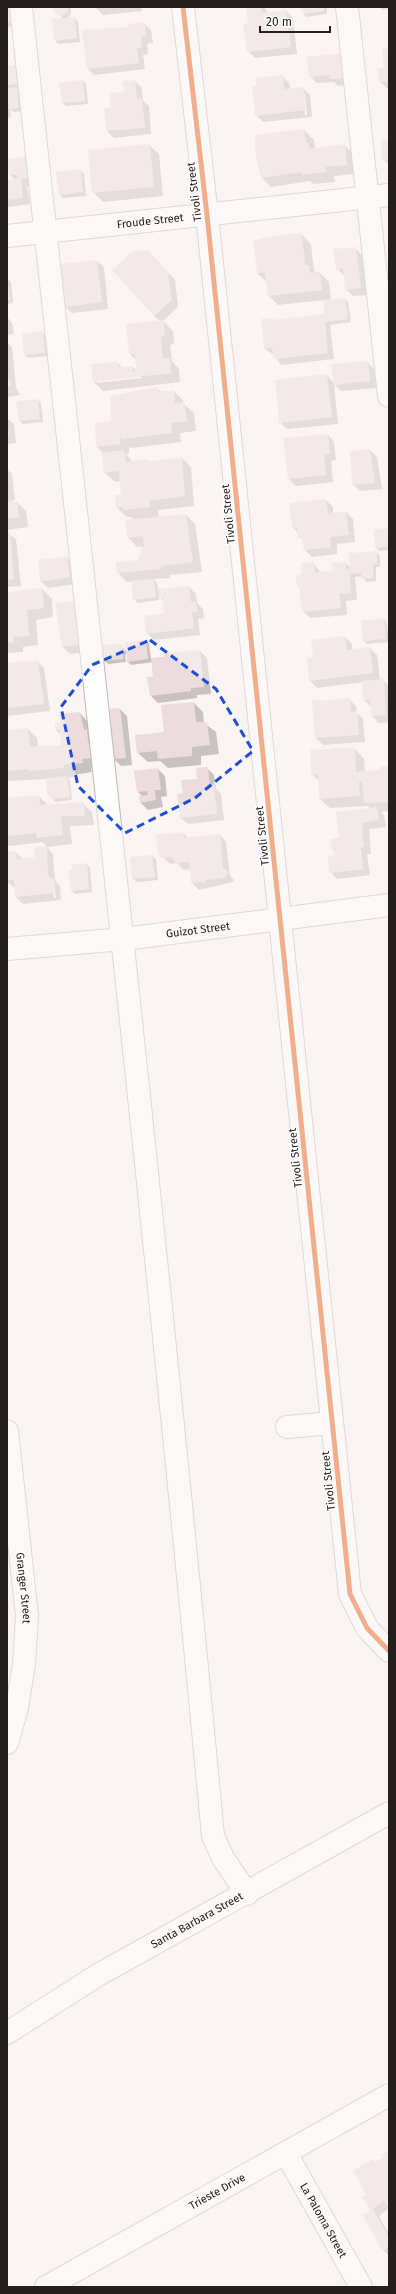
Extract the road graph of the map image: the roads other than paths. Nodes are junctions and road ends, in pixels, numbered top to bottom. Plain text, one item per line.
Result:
1 (21, 7) edge
2 (183, 7) edge
3 (347, 7) edge
4 (379, 196) edge
5 (207, 215) junction
6 (45, 231) junction
7 (7, 236) edge
8 (389, 396) edge
9 (389, 905) edge
10 (280, 918) junction
11 (124, 938) junction
12 (7, 949) edge
13 (332, 1423) junction
14 (287, 1427) dead end
15 (7, 1431) edge
16 (389, 1651) edge
17 (7, 1743) edge
18 (389, 1813) edge
19 (247, 1894) junction
20 (12, 2025) edge
21 (389, 2096) edge
22 (286, 2153) junction
23 (46, 2287) edge
24 (361, 2287) edge

1 - 6 street
2 - 5 street, Tivoli Street
3 - 4 street
4 - 5 street, Froude Street
4 - 8 street
5 - 6 street, Froude Street
5 - 10 street, Tivoli Street
6 - 7 street, Froude Street
6 - 11 street
9 - 10 street, Guizot Street
10 - 11 street, Guizot Street
10 - 13 street, Tivoli Street
11 - 12 street, Guizot Street
11 - 19 street
13 - 14 street
13 - 16 street, Tivoli Street
15 - 17 street, Granger Street
18 - 19 street, Santa Barbara Street
19 - 20 street, Santa Barbara Street
21 - 22 street, Trieste Drive
22 - 23 street, Trieste Drive
22 - 24 street, La Paloma Street

